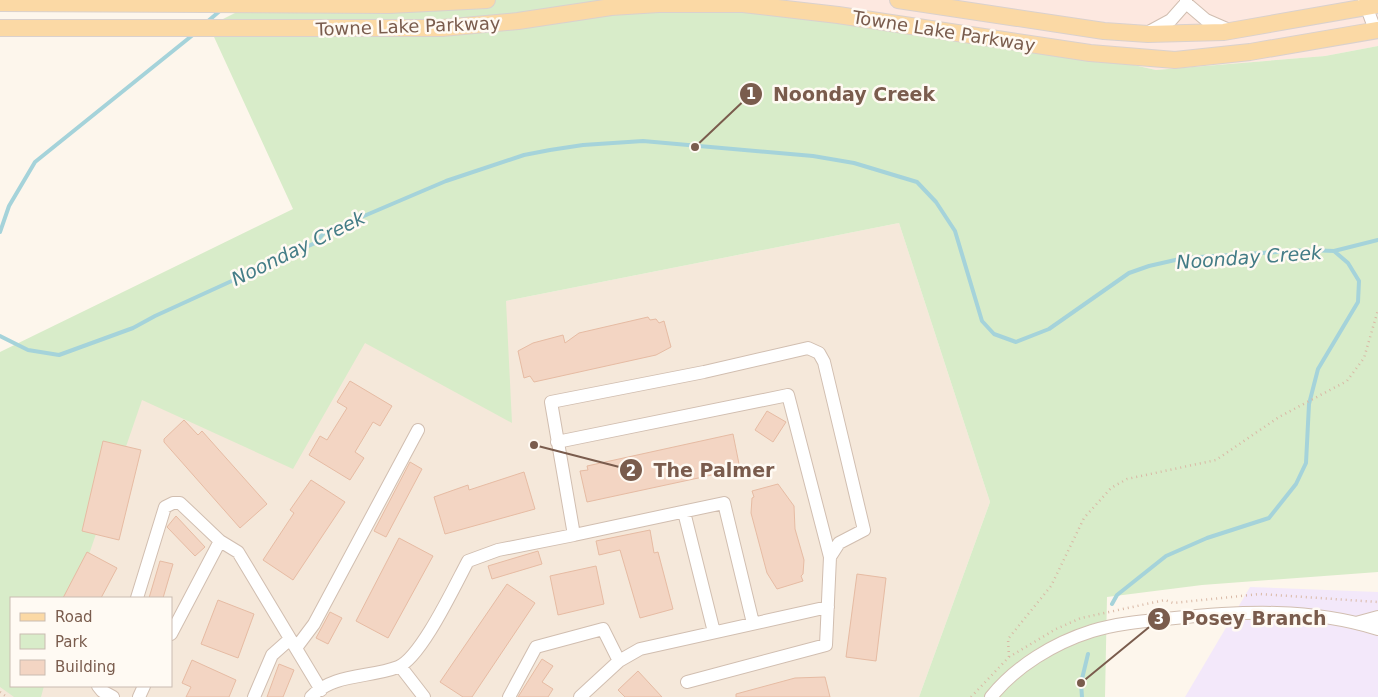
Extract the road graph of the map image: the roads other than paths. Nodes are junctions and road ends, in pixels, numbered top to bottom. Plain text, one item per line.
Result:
1 (487, 0) edge
2 (898, 0) edge
3 (1341, 0) edge
4 (743, 1) edge
5 (1186, 2) edge
6 (0, 3) edge
7 (935, 3) edge
8 (1372, 4) edge
9 (1325, 14) junction
10 (0, 28) edge
11 (1232, 30) junction
12 (1376, 30) edge
13 (1144, 34) junction
14 (418, 430) dead end
15 (558, 442) junction
16 (684, 512) junction
17 (574, 535) junction
18 (220, 541) junction
19 (830, 557) junction
20 (137, 597) edge
21 (828, 608) junction
22 (1378, 617) edge
23 (753, 623) junction
24 (1355, 623) junction
25 (1378, 630) edge
26 (172, 632) edge
27 (714, 632) junction
28 (1378, 638) edge
29 (293, 643) junction
30 (619, 661) junction
31 (400, 666) junction
32 (687, 682) dead end
33 (99, 687) edge
34 (316, 693) edge
35 (113, 697) edge
36 (254, 697) edge
37 (424, 697) edge
38 (509, 697) edge
39 (580, 697) edge
40 (991, 697) edge

1 - 6 main road, Towne Lake Parkway
2 - 7 main road, Towne Lake Parkway
3 - 9 main road
4 - 10 main road, Towne Lake Parkway
4 - 12 main road, Towne Lake Parkway
5 - 11 street
5 - 13 street
7 - 13 main road, Towne Lake Parkway
8 - 9 main road, Towne Lake Parkway
8 - 12 street
9 - 11 main road, Towne Lake Parkway
11 - 13 main road, Towne Lake Parkway
14 - 29 street
15 - 17 street
15 - 19 street
15 - 19 street
16 - 17 street
16 - 23 street
16 - 27 street
17 - 31 street
18 - 20 street
18 - 26 street
18 - 29 street
19 - 21 street
21 - 23 street
21 - 32 street
22 - 24 street
23 - 27 street
24 - 25 street
24 - 28 street
24 - 40 street
27 - 30 street
29 - 34 street
29 - 36 street
30 - 38 street
30 - 39 street
31 - 34 street
31 - 37 street
33 - 35 street

